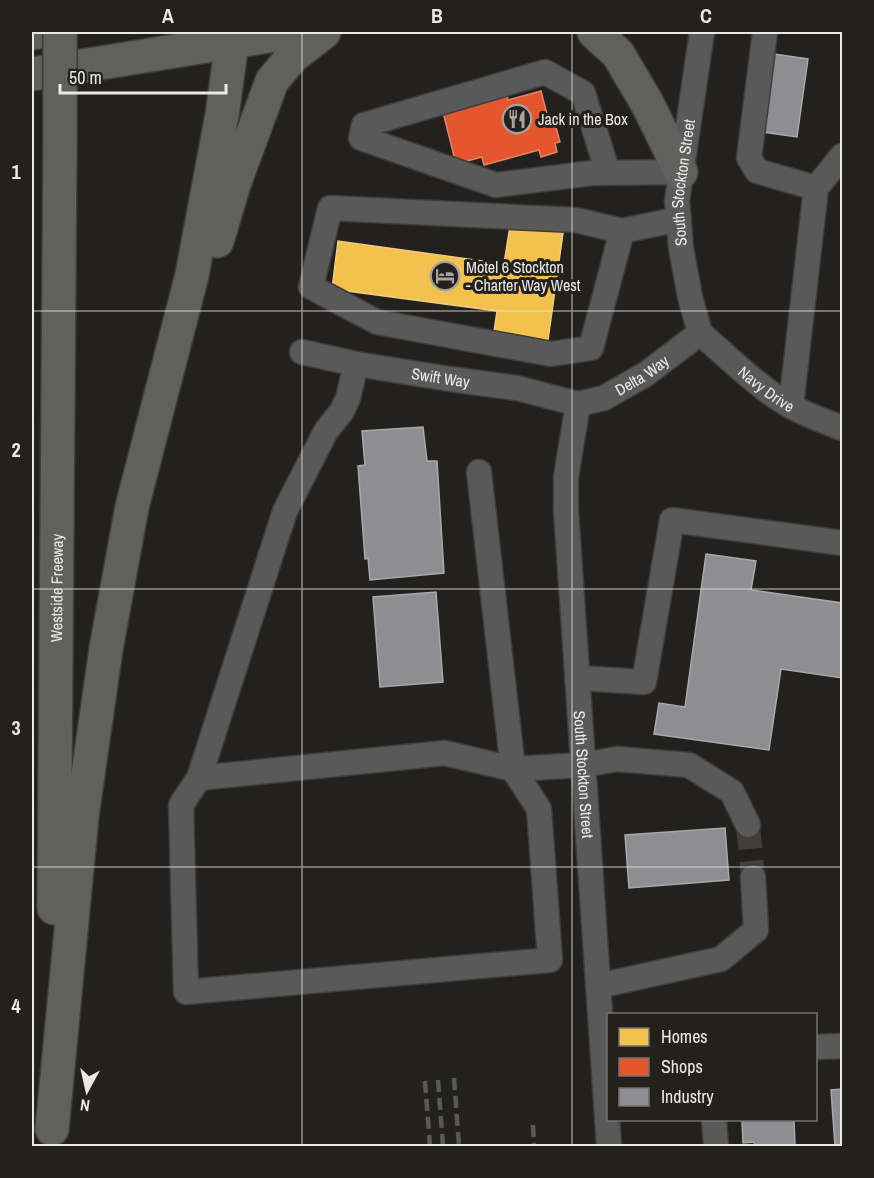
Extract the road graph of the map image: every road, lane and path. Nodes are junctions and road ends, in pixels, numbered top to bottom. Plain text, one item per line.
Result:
1 (38, 32) edge
2 (60, 32) edge
3 (293, 32) edge
4 (324, 32) edge
5 (594, 32) edge
6 (702, 32) edge
7 (765, 32) edge
8 (32, 33) edge
9 (231, 37) edge
10 (32, 74) edge
11 (843, 156) edge
12 (681, 172) junction
13 (608, 173) junction
14 (816, 189) junction
15 (678, 219) junction
16 (622, 231) junction
17 (192, 275) junction
18 (700, 333) junction
19 (302, 351) dead end
20 (356, 364) junction
21 (578, 404) junction
22 (791, 406) junction
23 (843, 428) edge
24 (479, 472) dead end
25 (843, 543) edge
26 (577, 678) junction
27 (583, 765) junction
28 (513, 769) junction
29 (200, 778) junction
30 (748, 825) tunnel mouth
31 (753, 877) tunnel mouth
32 (598, 986) junction
33 (843, 1046) edge
34 (817, 1047) edge
35 (606, 1062) edge
36 (607, 1090) edge
37 (608, 1121) edge
38 (714, 1121) edge
39 (52, 1138) edge
40 (609, 1146) edge
41 (716, 1146) edge

1 - 8 highway
2 - 39 highway, Westside Freeway, bridge
3 - 9 highway
4 - 17 highway
5 - 12 highway
6 - 12 street, South Stockton Street
7 - 14 street
9 - 10 highway
9 - 17 highway
11 - 14 street
12 - 13 street
12 - 15 street, South Stockton Street
13 - 13 street
14 - 22 street
15 - 16 street
15 - 18 street, South Stockton Street
16 - 16 street
17 - 39 highway
18 - 21 street, Delta Way
18 - 22 street, Navy Drive
19 - 20 street, Swift Way
20 - 21 street, Swift Way
20 - 29 street
21 - 26 street, South Stockton Street
22 - 23 street, Navy Drive
24 - 28 street
25 - 26 street
26 - 27 street, South Stockton Street
27 - 28 street
27 - 30 street
27 - 32 street, South Stockton Street
28 - 29 street
28 - 29 street
31 - 32 street
32 - 35 street, South Stockton Street
33 - 34 street
35 - 36 street, South Stockton Street
37 - 40 street, South Stockton Street
38 - 41 street

